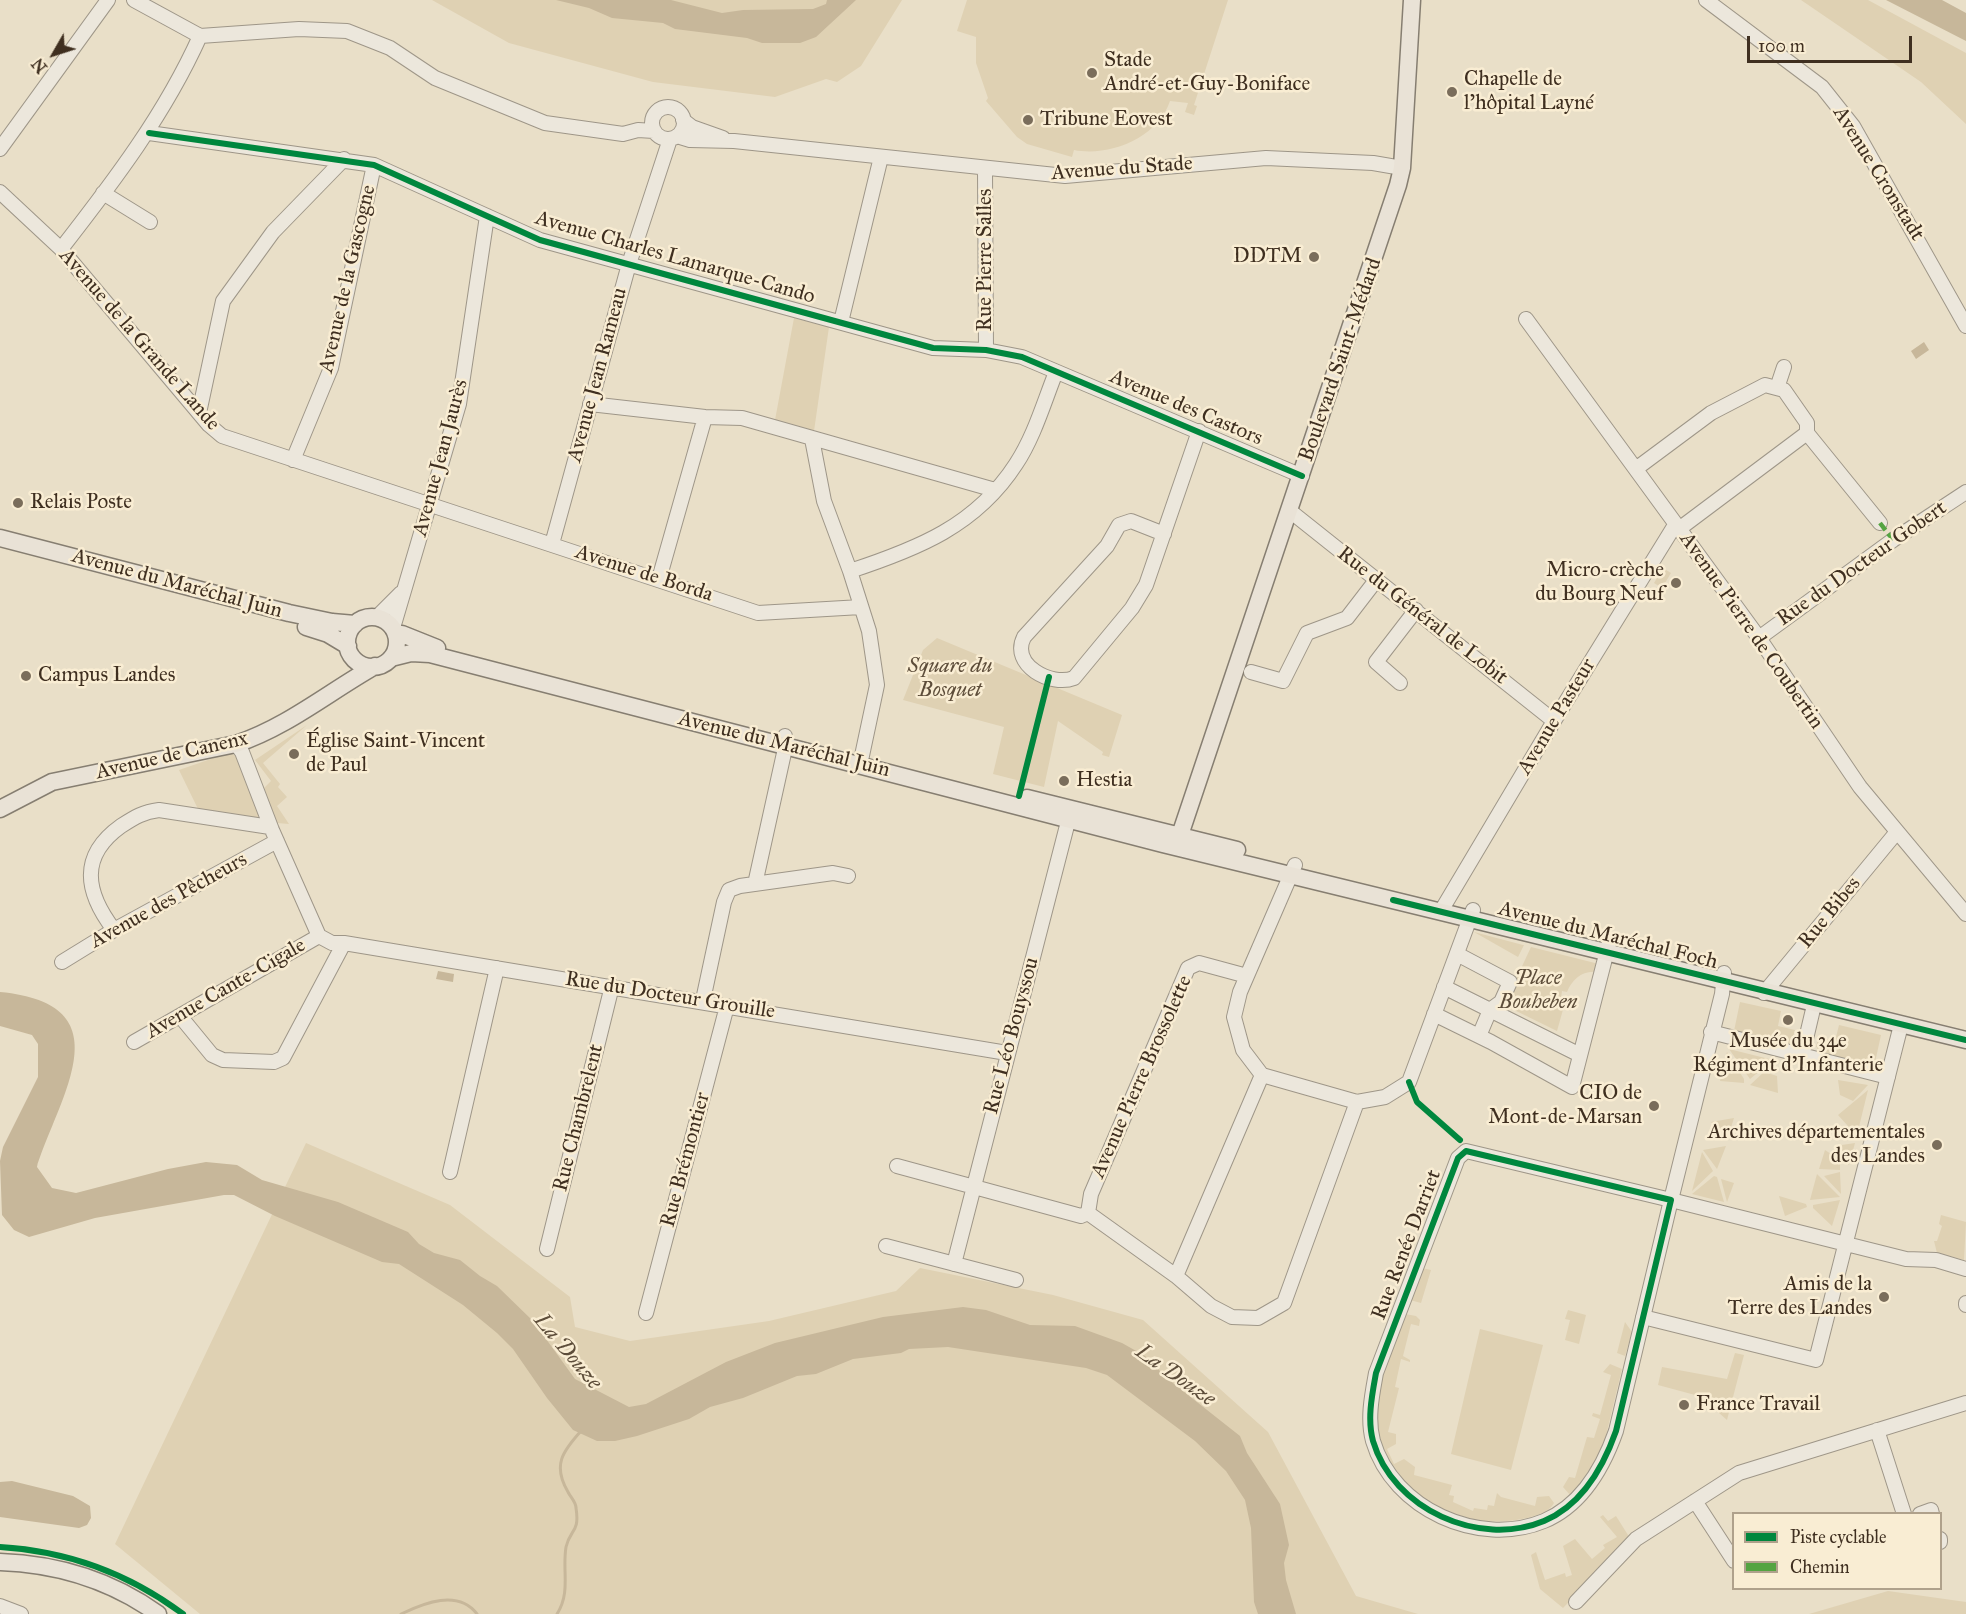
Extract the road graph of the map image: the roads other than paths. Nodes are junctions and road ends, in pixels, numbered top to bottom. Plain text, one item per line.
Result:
1 (108, 0) edge
2 (134, 0) edge
3 (1412, 0) edge
4 (1706, 0) edge
5 (200, 36) junction
6 (683, 120) junction
7 (654, 130) junction
8 (148, 133) junction
9 (674, 138) junction
10 (734, 141) junction
11 (0, 149) edge
12 (881, 157) junction
13 (344, 159) junction
14 (374, 165) junction
15 (1402, 168) junction
16 (985, 170) junction
17 (0, 192) edge
18 (103, 193) junction
19 (487, 216) junction
20 (150, 222) dead end
21 (61, 249) junction
22 (629, 264) junction
23 (1526, 319) dead end
24 (841, 322) junction
25 (1966, 326) edge
26 (986, 350) junction
27 (1784, 367) dead end
28 (1056, 372) junction
29 (1777, 388) junction
30 (590, 404) junction
31 (199, 413) junction
32 (705, 417) junction
33 (1199, 431) junction
34 (1807, 433) junction
35 (812, 439) junction
36 (294, 460) junction
37 (1636, 468) junction
38 (1302, 476) junction
39 (995, 490) junction
40 (1966, 492) edge
41 (431, 504) junction
42 (1290, 511) junction
43 (1880, 524) dead end
44 (1677, 527) junction
45 (1164, 534) junction
46 (0, 538) edge
47 (552, 544) junction
48 (0, 547) edge
49 (850, 571) junction
50 (659, 579) junction
51 (1377, 579) junction
52 (402, 592) junction
53 (861, 607) junction
54 (1416, 610) junction
55 (377, 617) junction
56 (355, 624) junction
57 (395, 631) junction
58 (1759, 638) junction
59 (349, 649) junction
60 (391, 658) junction
61 (375, 666) junction
62 (1251, 672) dead end
63 (1401, 682) dead end
64 (337, 687) junction
65 (1554, 721) junction
66 (784, 741) junction
67 (236, 744) junction
68 (861, 760) junction
69 (0, 809) edge
70 (1070, 814) junction
71 (270, 827) junction
72 (1896, 833) junction
73 (277, 841) junction
74 (1178, 841) junction
75 (1292, 870) junction
76 (848, 876) dead end
77 (755, 884) junction
78 (1443, 907) junction
79 (1471, 914) junction
80 (1966, 914) edge
81 (114, 930) junction
82 (319, 936) junction
83 (338, 943) junction
84 (1608, 948) junction
85 (1457, 954) junction
86 (62, 962) dead end
87 (497, 968) junction
88 (1246, 976) junction
89 (1723, 977) junction
90 (612, 986) junction
91 (1444, 987) junction
92 (1768, 989) junction
93 (1803, 992) junction
94 (703, 1000) junction
95 (1814, 1005) junction
96 (727, 1006) junction
97 (1490, 1010) junction
98 (1434, 1014) junction
99 (180, 1016) junction
100 (1897, 1018) junction
101 (1966, 1031) edge
102 (1711, 1032) junction
103 (1479, 1036) junction
104 (1966, 1040) edge
105 (134, 1042) dead end
106 (1581, 1052) junction
107 (1007, 1053) junction
108 (1802, 1056) junction
109 (1262, 1075) junction
110 (1888, 1077) junction
111 (1357, 1102) junction
112 (897, 1166) dead end
113 (450, 1172) dead end
114 (973, 1186) junction
115 (1671, 1200) junction
116 (1088, 1213) junction
117 (1846, 1243) junction
118 (886, 1246) dead end
119 (546, 1249) dead end
120 (954, 1264) junction
121 (1966, 1269) edge
122 (1176, 1276) junction
123 (1016, 1280) dead end
124 (646, 1313) dead end
125 (1643, 1317) junction
126 (1966, 1403) edge
127 (1877, 1430) junction
128 (1695, 1501) junction
129 (1903, 1512) edge
130 (1732, 1558) edge
131 (0, 1562) edge
132 (1576, 1602) dead end
133 (0, 1606) edge
134 (21, 1614) edge
135 (158, 1614) edge

1 - 11 street
2 - 5 street
3 - 15 main road, Boulevard Saint-Médard
4 - 25 street, Avenue Cronstadt
5 - 7 street
5 - 8 street
6 - 7 street
6 - 9 street
6 - 10 street, Avenue du Stade
7 - 9 street
8 - 13 street, Avenue Charles Lamarque-Cando
8 - 18 street
9 - 10 street, Avenue du Stade
9 - 22 street, Avenue Jean Rameau
10 - 12 street, Avenue du Stade
12 - 16 street, Avenue du Stade
12 - 24 street
13 - 14 street, Avenue Charles Lamarque-Cando
13 - 31 street
14 - 19 street, Avenue Charles Lamarque-Cando
14 - 36 street, Avenue de la Gascogne
15 - 16 street, Avenue du Stade
15 - 38 main road, Boulevard Saint-Médard
16 - 26 street, Rue Pierre Salles
17 - 21 street, Avenue de la Grande Lande
18 - 20 street
18 - 21 street
19 - 22 street, Avenue Charles Lamarque-Cando
19 - 41 street, Avenue Jean Jaurès
21 - 31 street, Avenue de la Grande Lande
22 - 24 street, Avenue Charles Lamarque-Cando
22 - 30 street, Avenue Jean Rameau
23 - 37 street, Avenue Pierre de Coubertin
24 - 26 street, Avenue Charles Lamarque-Cando
26 - 28 street, Avenue Charles Lamarque-Cando
27 - 29 street
28 - 33 street, Avenue des Castors
28 - 39 street
29 - 34 street
29 - 37 street
30 - 32 street
30 - 47 street, Avenue Jean Rameau
31 - 36 street, Avenue de la Grande Lande
32 - 35 street
32 - 50 street
33 - 38 street, Avenue des Castors
33 - 45 street
34 - 43 street
34 - 44 street
35 - 39 street
35 - 49 street
36 - 41 street, Avenue de la Grande Lande
37 - 44 street, Avenue Pierre de Coubertin
38 - 42 main road, Boulevard Saint-Médard
39 - 49 street
40 - 58 street, Rue du Docteur Gobert
41 - 47 street, Avenue de Borda
41 - 52 street, Avenue Jean Jaurès
42 - 51 street, Rue du Général de Lobit
42 - 74 main road, Boulevard Saint-Médard
44 - 58 street, Avenue Pierre de Coubertin
44 - 65 street, Avenue Pasteur
45 - 45 street
46 - 56 main road, Avenue du Maréchal Juin
47 - 50 street, Avenue de Borda
48 - 59 main road, Avenue du Maréchal Juin
49 - 53 street
50 - 53 street, Avenue de Borda
51 - 54 street, Rue du Général de Lobit
51 - 62 street
52 - 55 street, Avenue Jean Jaurès
52 - 57 street, Avenue Jean Jaurès
53 - 68 street
54 - 63 street
54 - 65 street, Rue du Général de Lobit
55 - 56 main road
55 - 57 main road
56 - 59 main road
57 - 60 main road
57 - 66 main road, Avenue du Maréchal Juin
58 - 72 street, Avenue Pierre de Coubertin
59 - 61 main road
59 - 64 main road
60 - 61 main road
60 - 66 main road, Avenue du Maréchal Juin
61 - 64 main road, Avenue de Canenx
64 - 67 main road, Avenue de Canenx
65 - 78 street, Avenue Pasteur
66 - 68 main road, Avenue du Maréchal Juin
66 - 77 street
67 - 69 main road, Avenue de Canenx
67 - 71 street
68 - 70 main road, Avenue du Maréchal Juin
70 - 74 main road, Avenue du Maréchal Juin
70 - 107 street, Rue Léo Bouyssou
71 - 73 street
71 - 81 street
72 - 80 street, Avenue Pierre de Coubertin
72 - 92 street, Rue Bibes
73 - 81 street, Avenue des Pêcheurs
73 - 82 street
74 - 75 main road, Avenue du Maréchal Foch
75 - 78 main road, Avenue du Maréchal Foch
75 - 88 street
76 - 77 street
77 - 94 street
78 - 79 main road, Avenue du Maréchal Foch
79 - 84 main road, Avenue du Maréchal Foch
79 - 85 street
81 - 86 street, Avenue des Pêcheurs
82 - 83 street, Rue du Docteur Grouille
82 - 99 street, Avenue Cante-Cigale
83 - 87 street, Rue du Docteur Grouille
83 - 99 street
84 - 89 main road, Avenue du Maréchal Foch
84 - 106 street
85 - 91 street
85 - 97 street
87 - 90 street, Rue du Docteur Grouille
87 - 113 street
88 - 109 street
88 - 116 street, Avenue Pierre Brossolette
89 - 92 main road, Avenue du Maréchal Foch
89 - 102 street
90 - 94 street, Rue du Docteur Grouille
90 - 119 street, Rue Chambrelent
91 - 97 street
91 - 98 street
92 - 93 main road, Avenue du Maréchal Foch
92 - 95 main road, Avenue du Maréchal Foch
93 - 95 street
93 - 100 main road, Avenue du Maréchal Foch
94 - 96 street, Rue du Docteur Grouille
95 - 100 main road, Avenue du Maréchal Foch
95 - 108 street
96 - 107 street, Rue du Docteur Grouille
96 - 124 street, Rue Brémontier
97 - 103 street
97 - 106 street
98 - 103 street
98 - 111 street
99 - 105 street, Avenue Cante-Cigale
100 - 101 main road, Avenue du Maréchal Foch
100 - 104 main road, Avenue du Maréchal Foch
100 - 110 street
102 - 108 street
102 - 115 street
103 - 106 street
107 - 114 street, Rue Léo Bouyssou
108 - 110 street
109 - 111 street
109 - 122 street
110 - 117 street
111 - 122 street
112 - 114 street
114 - 116 street
114 - 120 street, Rue Léo Bouyssou
115 - 117 street
115 - 125 street, Rue Renée Darriet
115 - 125 street, Rue Renée Darriet
116 - 122 street
117 - 121 street
117 - 125 street
118 - 120 street
120 - 123 street
126 - 127 street
127 - 128 street
127 - 129 street
128 - 130 street
128 - 132 street
131 - 135 main road
133 - 134 street

